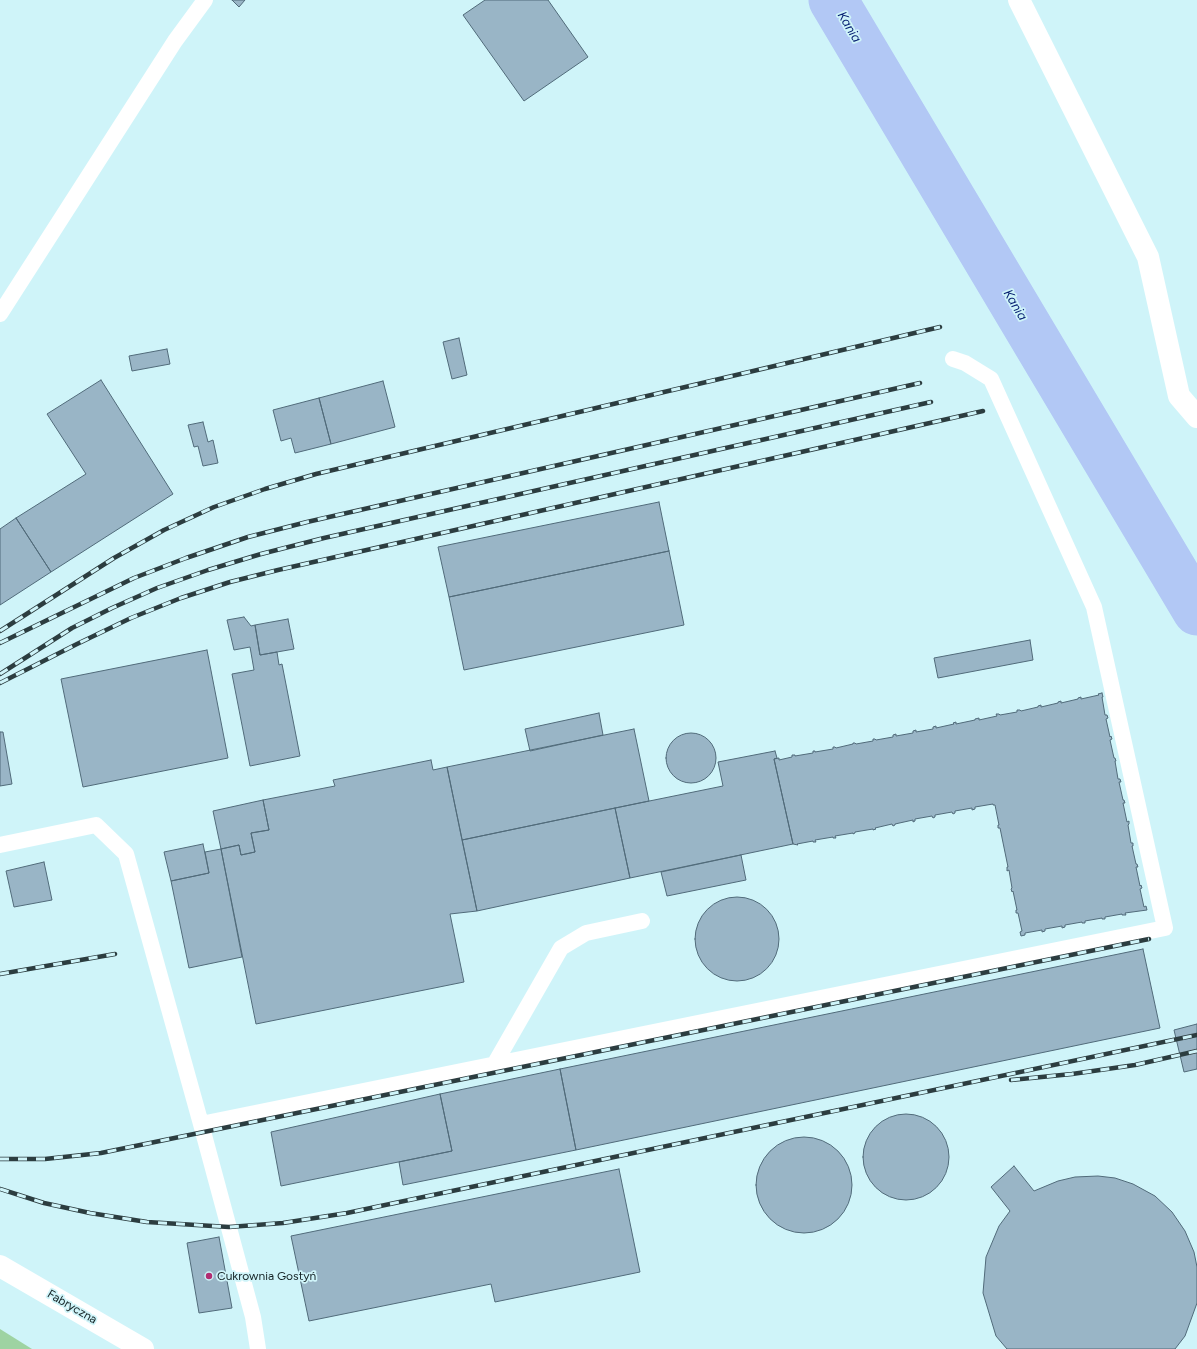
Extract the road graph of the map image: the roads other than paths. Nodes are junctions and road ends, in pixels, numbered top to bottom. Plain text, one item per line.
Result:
1 (205, 0) edge
2 (1019, 0) edge
3 (0, 314) edge
4 (953, 359) dead end
5 (1197, 417) edge
6 (0, 845) edge
7 (642, 921) dead end
8 (494, 1065) junction
9 (201, 1124) junction
10 (0, 1266) edge
11 (143, 1349) edge
12 (258, 1349) edge

1 - 3 lane
2 - 5 street
4 - 8 lane
6 - 9 lane
7 - 8 lane
8 - 9 lane
9 - 12 lane
10 - 11 street, Fabryczna

